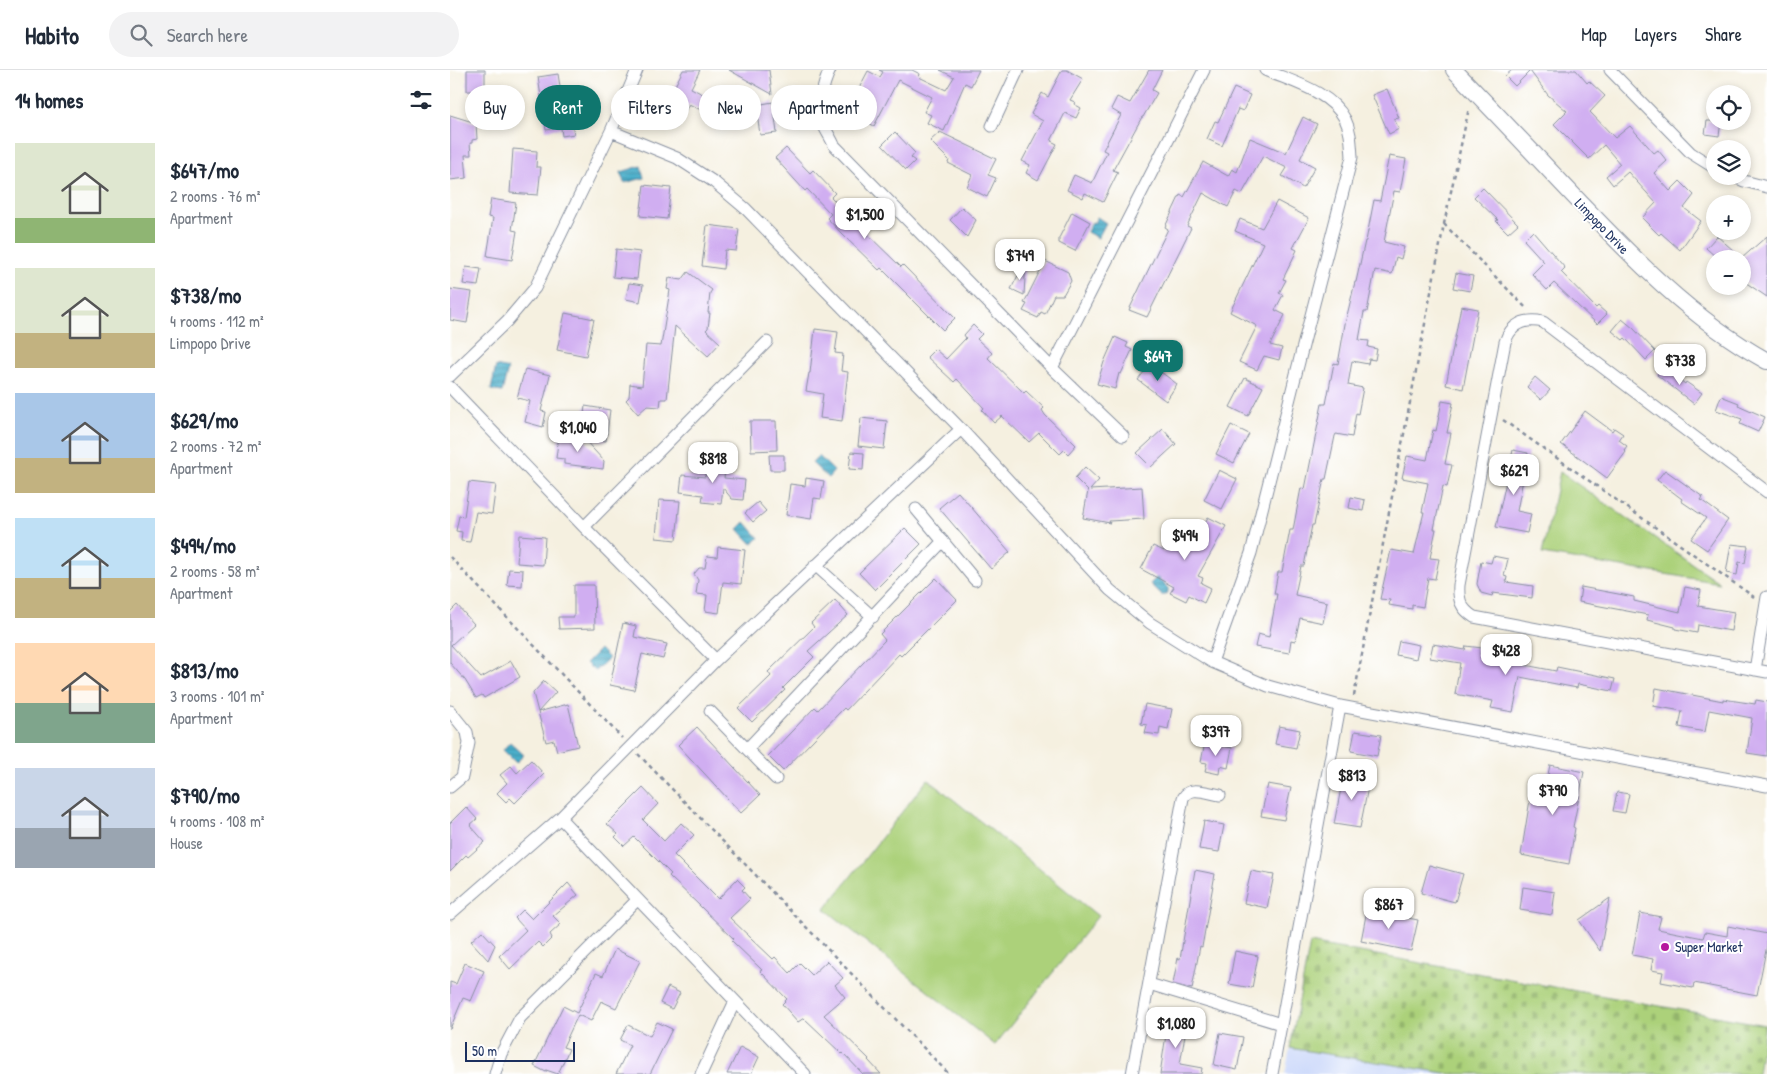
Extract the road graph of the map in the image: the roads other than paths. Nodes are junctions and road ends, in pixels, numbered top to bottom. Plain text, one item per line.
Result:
1 (637, 70) edge
2 (830, 70) edge
3 (1018, 70) edge
4 (1204, 70) edge
5 (1265, 70) edge
6 (1454, 70) edge
7 (1610, 70) edge
8 (630, 85) edge
9 (992, 126) dead end
10 (611, 130) joint
11 (1706, 162) edge
12 (1751, 182) edge
13 (1767, 187) edge
14 (767, 342) dead end
15 (1767, 361) edge
16 (1052, 368) junction
17 (450, 376) edge
18 (450, 386) edge
19 (960, 429) junction
20 (1123, 436) dead end
21 (1767, 492) edge
22 (916, 509) dead end
23 (584, 527) junction
24 (943, 541) junction
25 (815, 565) junction
26 (975, 580) dead end
27 (1766, 601) edge
28 (873, 617) junction
29 (716, 660) junction
30 (1212, 662) junction
31 (1761, 671) edge
32 (1346, 706) junction
33 (450, 711) edge
34 (710, 711) dead end
35 (747, 749) junction
36 (776, 779) dead end
37 (1767, 786) edge
38 (450, 787) edge
39 (1220, 795) dead end
40 (560, 818) junction
41 (637, 900) junction
42 (450, 914) edge
43 (1149, 984) junction
44 (735, 1001) junction
45 (1280, 1024) junction
46 (495, 1074) edge
47 (701, 1074) edge
48 (805, 1074) edge
49 (1132, 1074) edge
50 (1272, 1074) edge

1 - 8 street
2 - 16 street
3 - 9 street
4 - 16 street
5 - 30 street
6 - 15 street, Limpopo Drive
7 - 11 street
10 - 17 street
10 - 19 street
12 - 13 street
14 - 23 street
16 - 20 street
18 - 23 street
19 - 25 street
19 - 30 street
21 - 31 street
22 - 24 street
23 - 29 street
24 - 26 street
24 - 28 street
25 - 28 street
25 - 29 street
27 - 31 street
28 - 35 street
29 - 40 street
30 - 32 street
32 - 37 street
32 - 45 street
33 - 38 street
34 - 35 street
35 - 36 street
39 - 43 street
40 - 41 street
40 - 42 street
41 - 44 street
41 - 46 street
43 - 45 street
43 - 49 street
44 - 47 street
44 - 48 street
45 - 50 street

